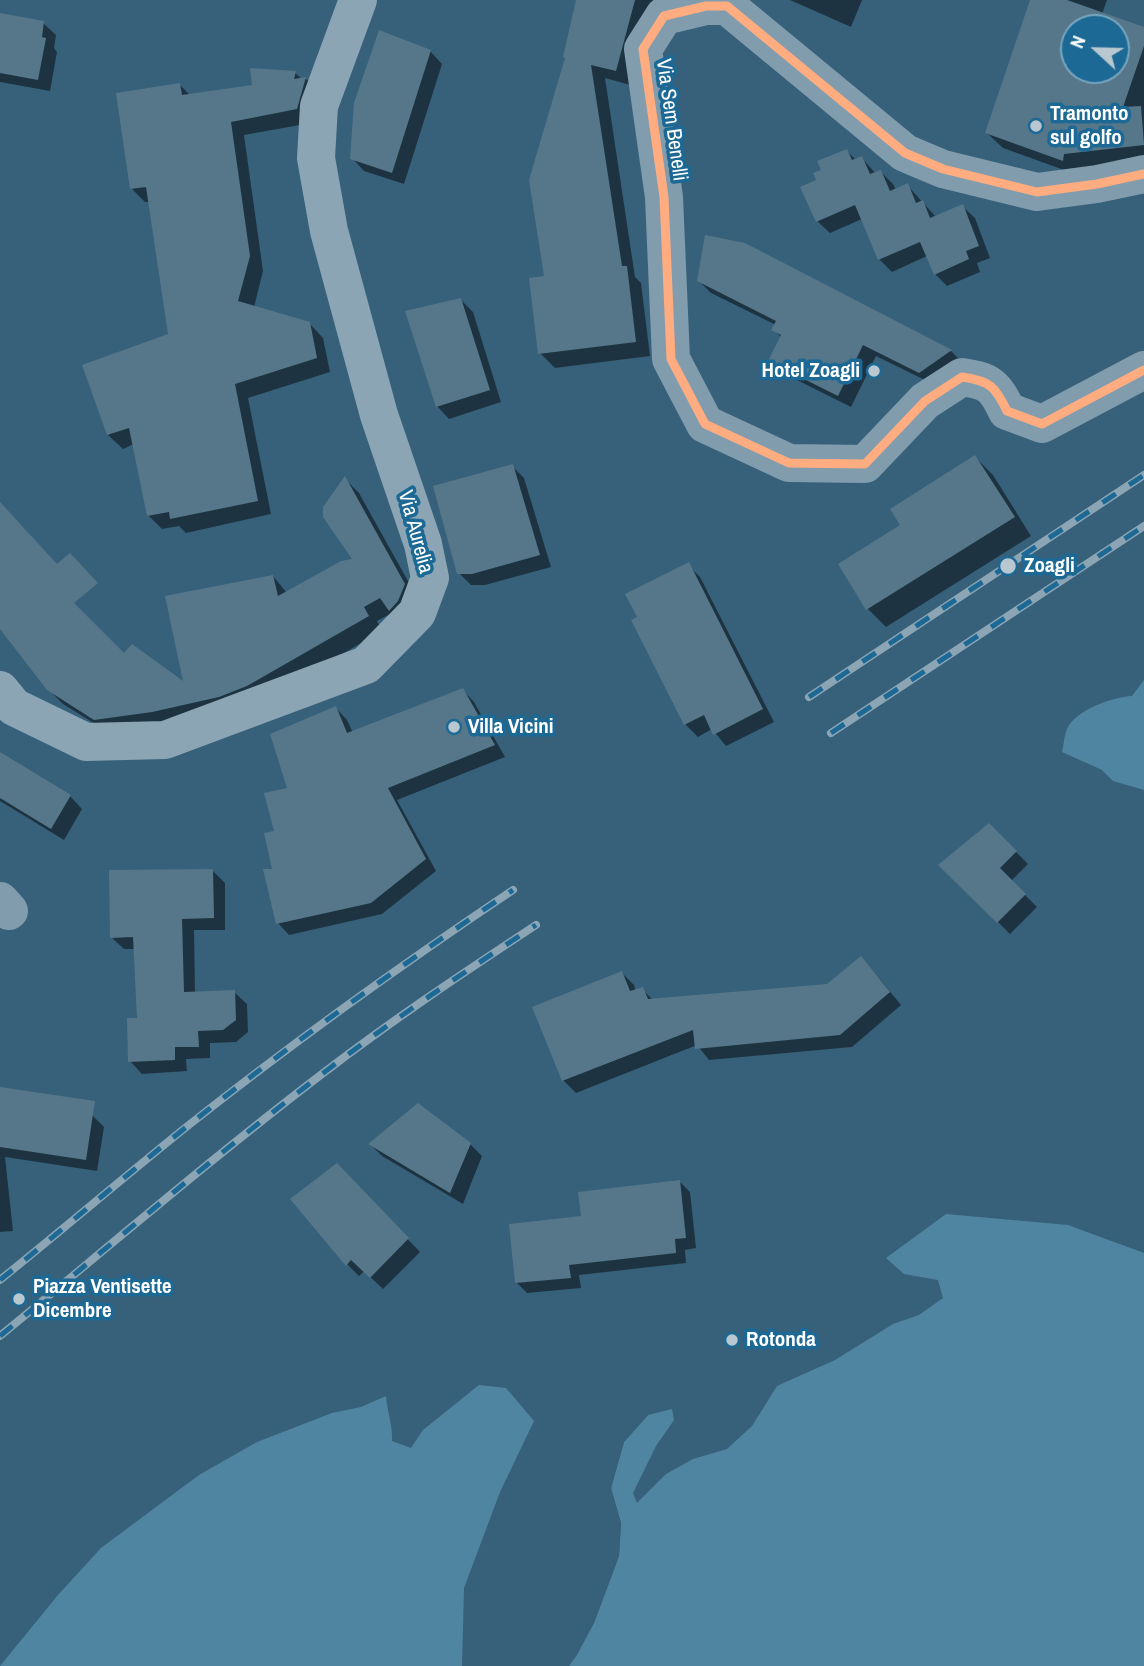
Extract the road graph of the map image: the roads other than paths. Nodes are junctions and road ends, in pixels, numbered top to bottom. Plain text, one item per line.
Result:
1 (358, 0) edge
2 (1144, 174) edge
3 (1144, 370) edge
4 (0, 690) edge

1 - 4 main road, Via Aurelia
2 - 3 street, Via Sem Benelli

